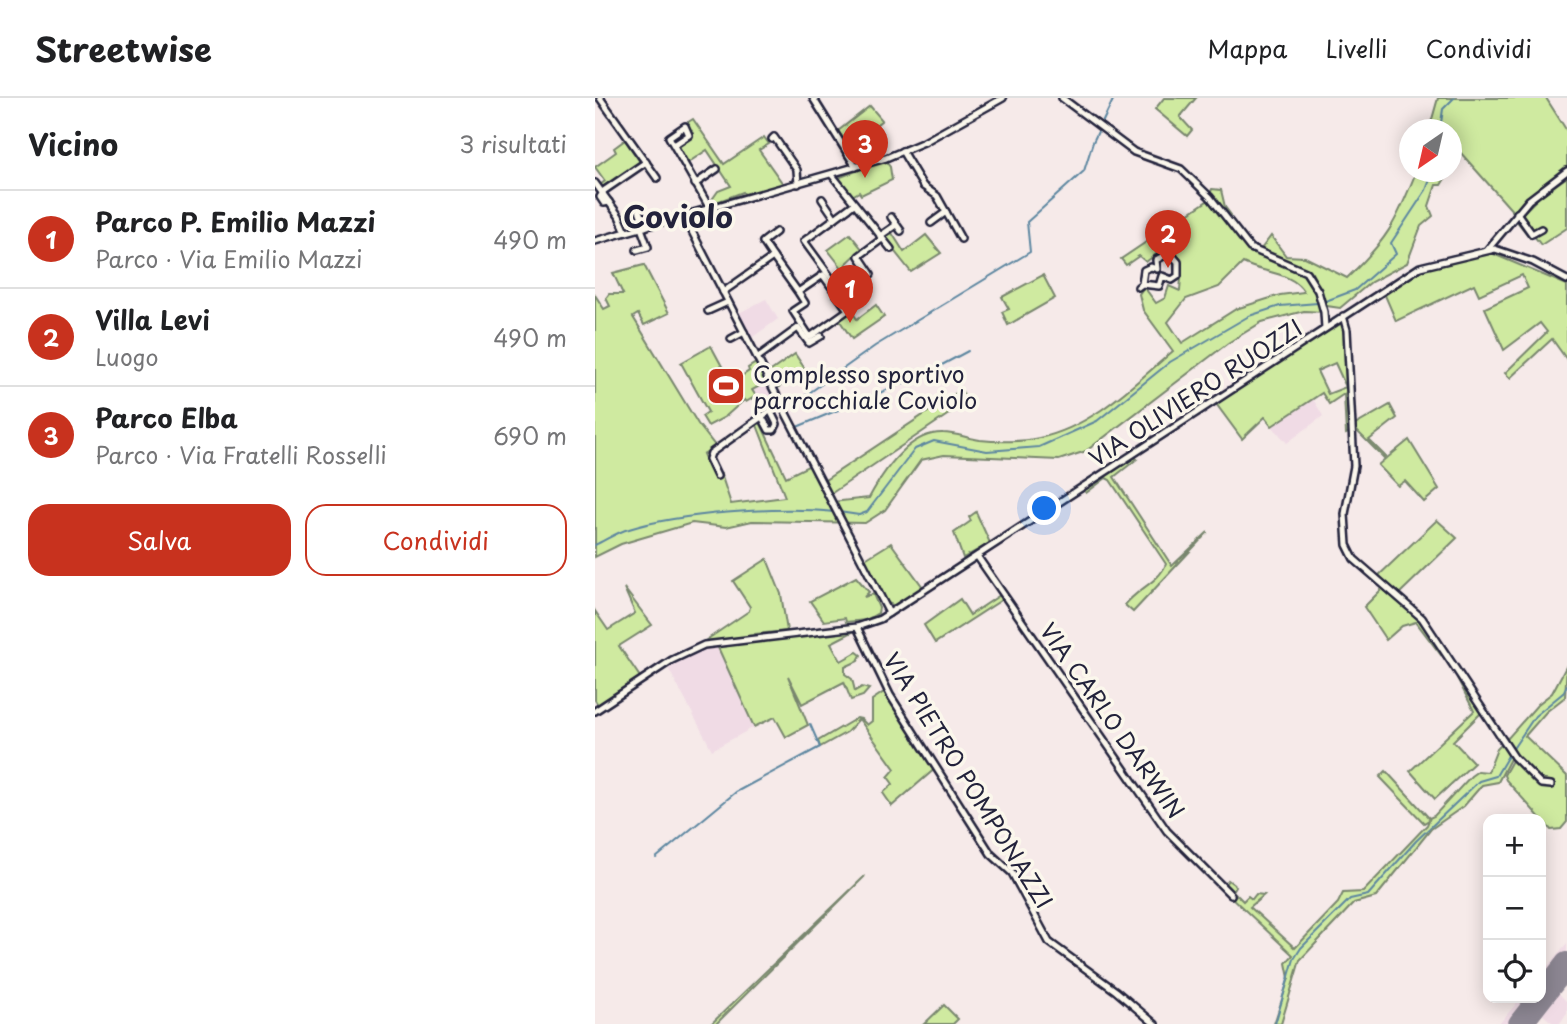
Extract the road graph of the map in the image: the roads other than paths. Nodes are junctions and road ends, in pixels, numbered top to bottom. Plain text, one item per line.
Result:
1 (600, 98) edge
2 (813, 98) edge
3 (1003, 98) edge
4 (1062, 98) edge
5 (772, 139) dead end
6 (674, 145) dead end
7 (902, 151) junction
8 (646, 162) junction
9 (856, 167) junction
10 (717, 169) dead end
11 (1567, 171) edge
12 (832, 175) junction
13 (657, 178) dead end
14 (930, 181) dead end
15 (595, 183) edge
16 (695, 184) junction
17 (798, 184) junction
18 (923, 186) junction
19 (603, 193) junction
20 (822, 199) dead end
21 (854, 204) junction
22 (709, 207) junction
23 (639, 210) dead end
24 (946, 212) junction
25 (1517, 213) junction
26 (684, 216) junction
27 (891, 217) dead end
28 (835, 218) junction
29 (931, 223) dead end
30 (896, 225) junction
31 (643, 227) junction
32 (1541, 229) dead end
33 (901, 231) dead end
34 (626, 232) junction
35 (776, 232) dead end
36 (881, 238) junction
37 (961, 239) dead end
38 (595, 241) edge
39 (891, 249) dead end
40 (1488, 249) junction
41 (637, 250) dead end
42 (773, 257) junction
43 (1157, 269) junction
44 (871, 274) dead end
45 (1162, 276) junction
46 (1567, 280) edge
47 (834, 282) dead end
48 (723, 292) junction
49 (798, 292) junction
50 (728, 302) junction
51 (708, 311) dead end
52 (1324, 312) junction
53 (1343, 316) junction
54 (1334, 322) junction
55 (1325, 328) junction
56 (744, 332) junction
57 (821, 336) dead end
58 (731, 339) dead end
59 (757, 358) junction
60 (781, 403) junction
61 (771, 412) junction
62 (762, 417) junction
63 (717, 476) dead end
64 (977, 556) junction
65 (889, 613) junction
66 (857, 627) junction
67 (595, 711) edge
68 (1551, 785) dead end
69 (1231, 895) dead end
70 (1155, 1024) edge

1 - 8 street
2 - 9 street
3 - 7 street
4 - 52 street
5 - 17 street
6 - 16 street
7 - 9 street
7 - 18 street
8 - 13 street
8 - 19 street
9 - 12 street
10 - 16 street
11 - 25 street
12 - 17 street
12 - 21 street
14 - 18 street
15 - 19 street
16 - 22 street
17 - 22 street
18 - 24 street
19 - 34 street
20 - 28 street
21 - 28 street
21 - 36 street
22 - 26 street
23 - 31 street
24 - 29 street
24 - 37 street
25 - 32 street
25 - 40 street
26 - 31 street
26 - 48 street
27 - 30 street
28 - 47 street
30 - 33 street
30 - 36 street
31 - 34 street
31 - 41 street
34 - 38 street
35 - 42 street
36 - 39 street
36 - 44 street
40 - 46 street, VIA OLIVIERO RUOZZI
40 - 53 street, VIA OLIVIERO RUOZZI
42 - 48 street
42 - 49 street
43 - 45 street
43 - 45 street
43 - 45 street
48 - 50 street
49 - 49 street
50 - 51 street
50 - 56 street
52 - 54 street
52 - 55 street
53 - 54 street, VIA OLIVIERO RUOZZI
53 - 68 street
54 - 55 street, VIA OLIVIERO RUOZZI
55 - 64 street, VIA OLIVIERO RUOZZI
56 - 58 street
56 - 59 street
57 - 59 street
59 - 60 street
60 - 61 street
60 - 65 street
61 - 62 street
61 - 62 street
62 - 63 street
64 - 65 street, VIA OLIVIERO RUOZZI
64 - 69 street, VIA CARLO DARWIN
65 - 66 street, VIA OLIVIERO RUOZZI
66 - 67 street, VIA OLIVIERO RUOZZI
66 - 70 street, VIA PIETRO POMPONAZZI

